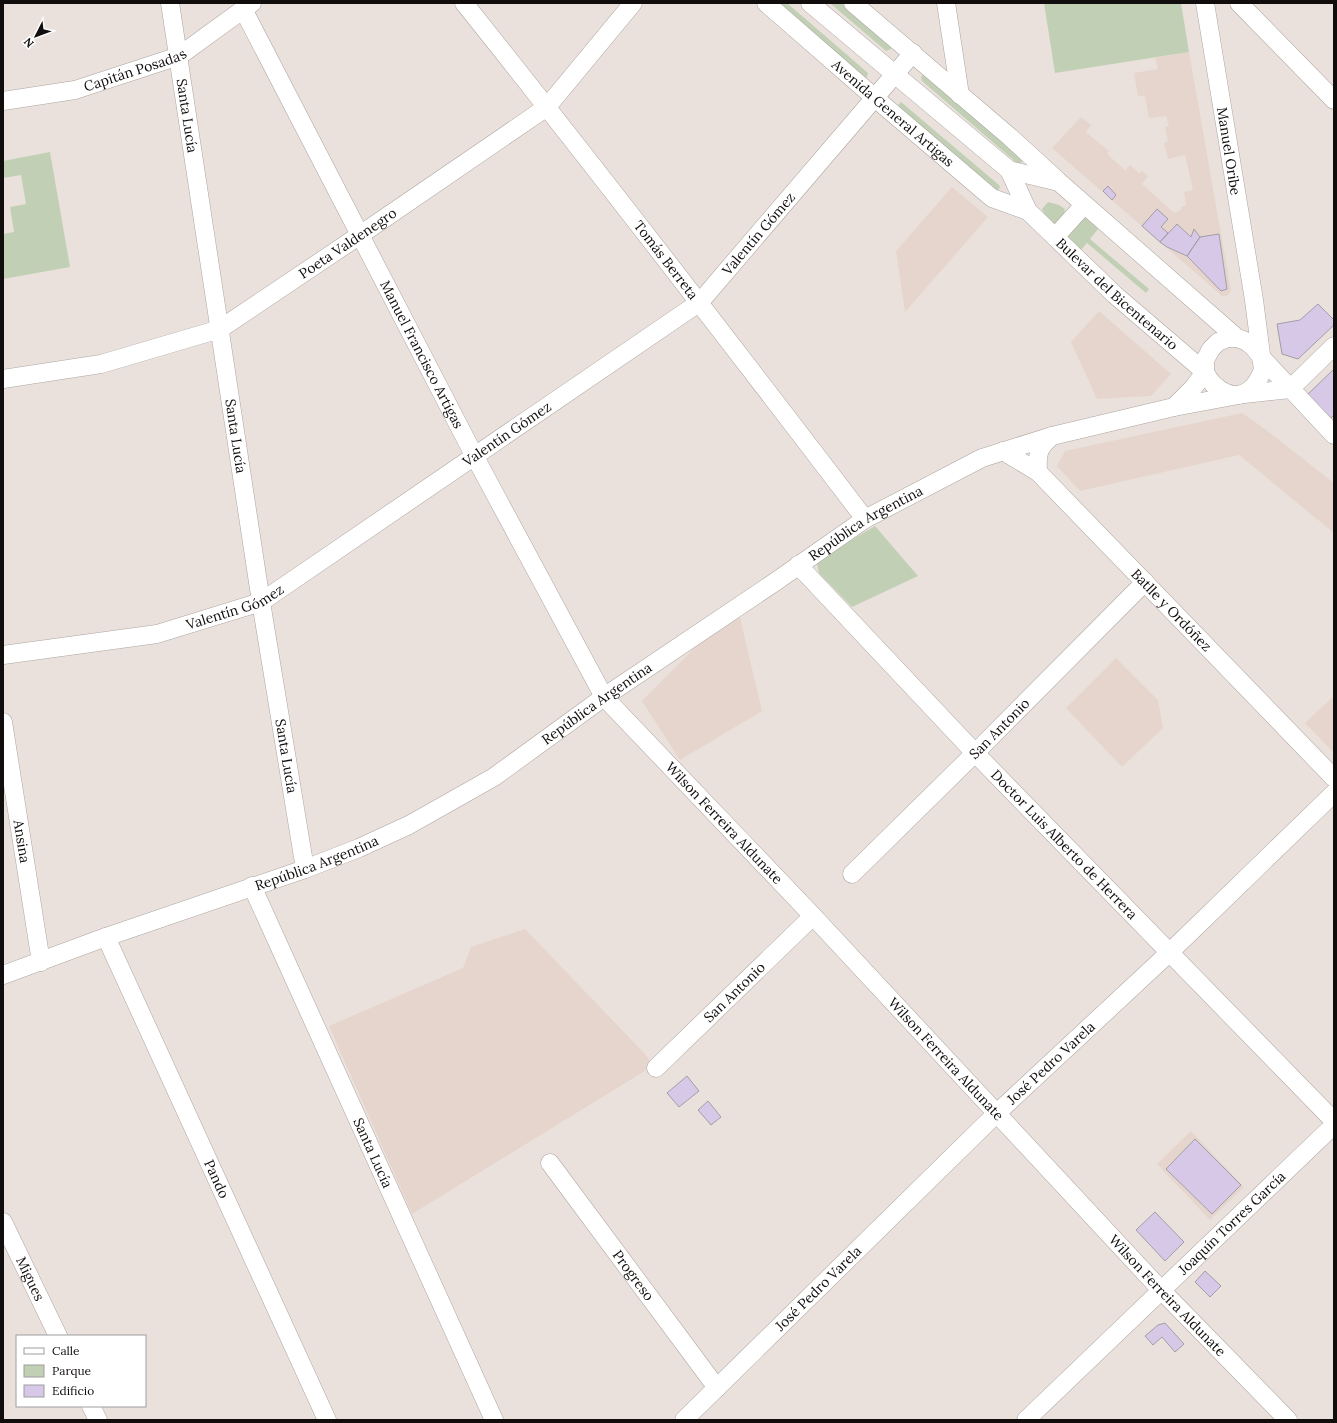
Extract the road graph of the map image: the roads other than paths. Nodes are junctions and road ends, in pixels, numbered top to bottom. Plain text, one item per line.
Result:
1 (170, 3) edge
2 (464, 3) edge
3 (633, 3) edge
4 (766, 3) edge
5 (810, 3) edge
6 (853, 3) edge
7 (946, 3) edge
8 (1205, 3) edge
9 (1239, 3) edge
10 (248, 6) edge
11 (913, 54) junction
12 (178, 56) junction
13 (894, 74) junction
14 (960, 94) junction
15 (875, 98) junction
16 (1334, 100) edge
17 (3, 101) edge
18 (547, 107) junction
19 (1009, 170) junction
20 (1059, 182) junction
21 (1084, 205) junction
22 (1028, 211) junction
23 (360, 235) junction
24 (1055, 237) junction
25 (1254, 300) junction
26 (700, 302) junction
27 (220, 329) junction
28 (1237, 338) junction
29 (1334, 346) edge
30 (1260, 357) junction
31 (1205, 372) junction
32 (3, 379) edge
33 (1290, 389) junction
34 (1244, 394) junction
35 (1174, 407) junction
36 (1334, 435) edge
37 (1052, 436) junction
38 (1004, 451) junction
39 (475, 457) junction
40 (1038, 472) junction
41 (865, 519) junction
42 (798, 565) junction
43 (1145, 582) junction
44 (261, 602) junction
45 (3, 655) edge
46 (604, 697) junction
47 (3, 722) edge
48 (975, 753) junction
49 (1334, 778) edge
50 (1334, 793) edge
51 (305, 869) junction
52 (852, 874) dead end
53 (252, 886) junction
54 (813, 916) junction
55 (106, 937) junction
56 (1170, 952) junction
57 (41, 962) junction
58 (3, 974) edge
59 (656, 1068) dead end
60 (997, 1112) junction
61 (1334, 1121) edge
62 (1334, 1125) edge
63 (550, 1163) dead end
64 (3, 1222) edge
65 (1162, 1291) junction
66 (58, 1335) edge
67 (717, 1388) junction
68 (92, 1407) edge
69 (98, 1420) edge
70 (327, 1420) edge
71 (494, 1420) edge
72 (684, 1420) edge
73 (1026, 1420) edge
74 (1288, 1420) edge

1 - 12 street, Santa Lucía
2 - 18 street, Tomás Berreta
3 - 18 street, Poeta Valdenegro
4 - 15 street, Avenida General Artigas
5 - 13 street, Bulevar del Bicentenario
6 - 11 street
7 - 14 street
8 - 25 street, Manuel Oribe
9 - 16 street
10 - 12 street, Capitán Posadas
10 - 23 street, Manuel Francisco Artigas
11 - 13 street, Valentín Gómez
11 - 14 street
12 - 17 street, Capitán Posadas
12 - 27 street, Santa Lucía
13 - 15 street, Valentín Gómez
13 - 19 street, Bulevar del Bicentenario
14 - 20 street
15 - 22 street, Avenida General Artigas
15 - 26 street, Valentín Gómez
18 - 23 street, Poeta Valdenegro
18 - 26 street, Tomás Berreta
19 - 20 street, Bulevar del Bicentenario
19 - 22 street, Bulevar del Bicentenario
20 - 21 street, Bulevar del Bicentenario
21 - 24 street
21 - 28 street, Bulevar del Bicentenario
22 - 24 street, Bulevar del Bicentenario
23 - 27 street, Poeta Valdenegro
23 - 39 street, Manuel Francisco Artigas
24 - 31 street, Bulevar del Bicentenario
25 - 28 street
25 - 30 street
26 - 39 street, Valentín Gómez
26 - 41 street, Tomás Berreta
27 - 32 street, Poeta Valdenegro
27 - 44 street, Santa Lucía
28 - 30 street, Bulevar del Bicentenario
28 - 31 street
29 - 33 street
30 - 33 street
30 - 34 street
31 - 34 street, Bulevar del Bicentenario
31 - 35 street
33 - 34 street, República Argentina
33 - 36 street
34 - 35 street, República Argentina
35 - 37 street, República Argentina
37 - 38 street, República Argentina
37 - 40 street
38 - 40 street, Batlle y Ordóñez
38 - 41 street, República Argentina
39 - 44 street, Valentín Gómez
39 - 46 street, Manuel Francisco Artigas
40 - 43 street, Batlle y Ordóñez
41 - 42 street, República Argentina
42 - 46 street, República Argentina
42 - 48 street, Doctor Luis Alberto de Herrera
43 - 48 street, San Antonio
43 - 49 street, Batlle y Ordóñez
44 - 45 street, Valentín Gómez
44 - 51 street, Santa Lucía
46 - 51 street, República Argentina
46 - 54 street, Wilson Ferreira Aldunate
47 - 57 street, Ansina
48 - 52 street, San Antonio
48 - 56 street, Doctor Luis Alberto de Herrera
50 - 56 street, José Pedro Varela
51 - 53 street, República Argentina
53 - 55 street, República Argentina
53 - 71 street, Santa Lucía
54 - 59 street, San Antonio
54 - 60 street, Wilson Ferreira Aldunate
55 - 57 street, República Argentina
55 - 70 street, Pando
56 - 60 street, José Pedro Varela
56 - 61 street, Doctor Luis Alberto de Herrera
57 - 58 street, República Argentina
60 - 65 street, Wilson Ferreira Aldunate
60 - 67 street, José Pedro Varela
62 - 65 street, Joaquín Torres García
63 - 67 street, Progreso
64 - 66 street, Migues
65 - 73 street, Joaquín Torres García
65 - 74 street, Wilson Ferreira Aldunate
67 - 72 street, José Pedro Varela
68 - 69 street

